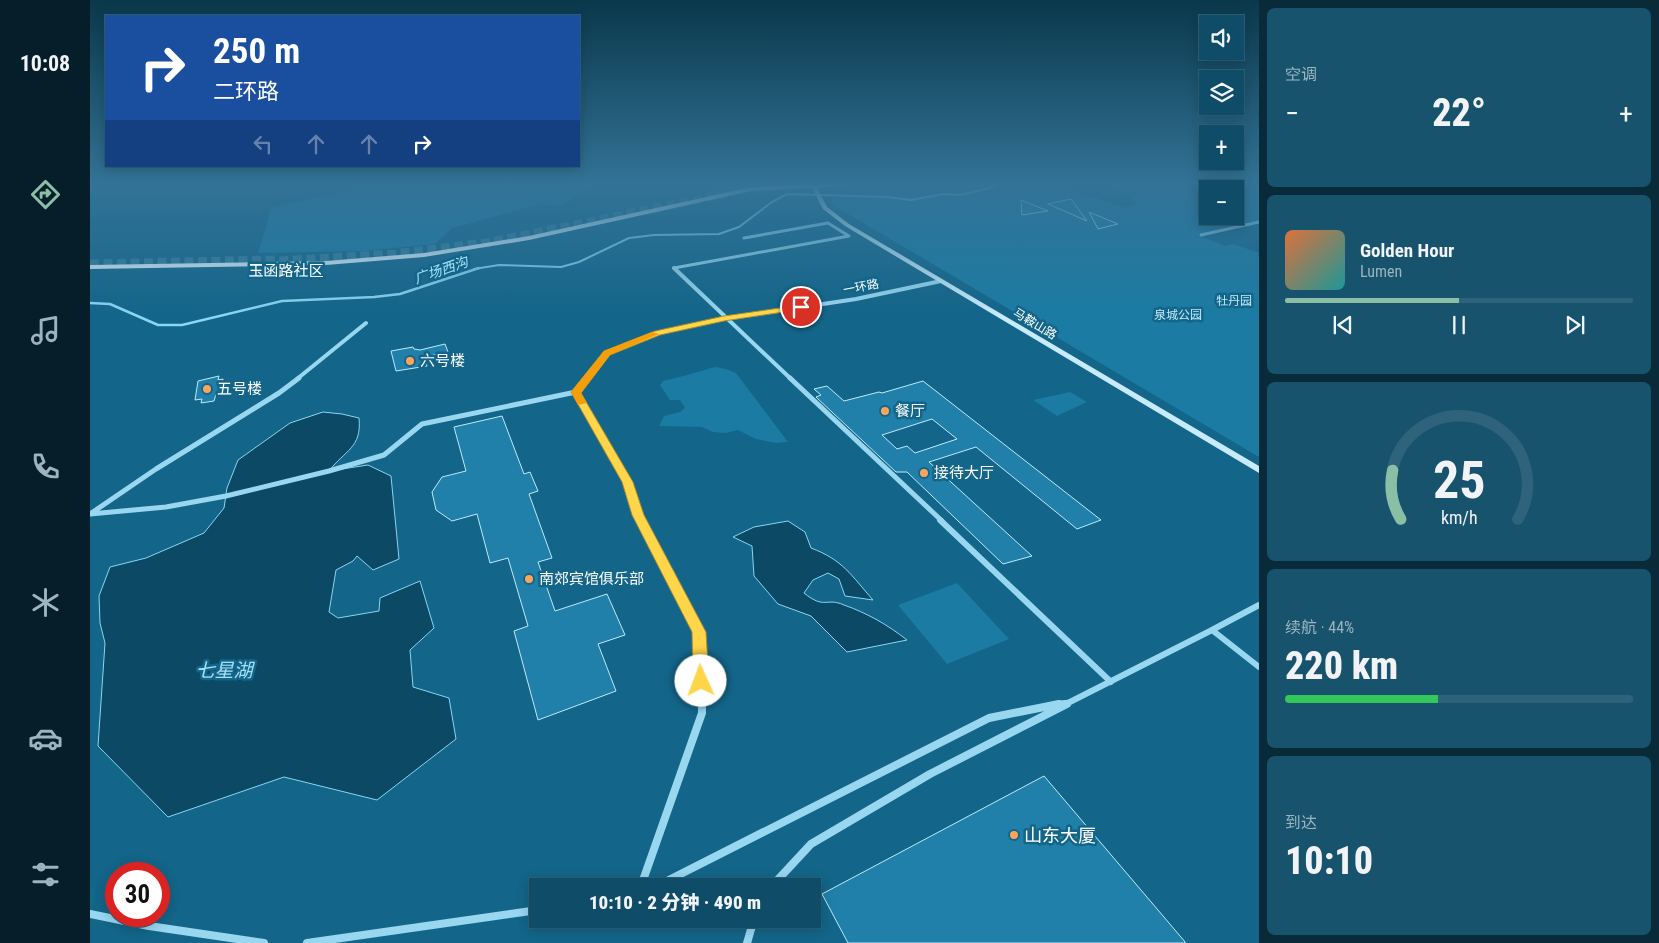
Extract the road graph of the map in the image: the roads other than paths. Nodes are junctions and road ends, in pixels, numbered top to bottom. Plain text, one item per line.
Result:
1 (552, 228) edge
2 (574, 228) edge
3 (800, 228) edge
4 (836, 228) edge
5 (852, 228) edge
6 (1232, 228) edge
7 (1201, 235) dead end
8 (744, 238) dead end
9 (90, 262) edge
10 (90, 267) edge
11 (941, 281) junction
12 (725, 319) junction
13 (366, 323) dead end
14 (576, 392) junction
15 (1259, 470) edge
16 (90, 514) edge
17 (1259, 605) edge
18 (1212, 630) junction
19 (1259, 667) edge
20 (1111, 682) junction
21 (1073, 701) junction
22 (644, 878) edge
23 (673, 878) edge
24 (778, 878) edge
25 (529, 911) edge
26 (90, 914) edge
27 (751, 928) edge
28 (264, 943) edge
29 (307, 943) edge
30 (747, 943) edge

1 - 9 main road
2 - 10 main road
3 - 8 street
4 - 12 street
5 - 11 main road, 马鞍山路
6 - 7 street
11 - 12 street, 一环路
11 - 15 main road, 马鞍山路
12 - 14 street, 一环路
12 - 20 street
13 - 16 street
14 - 16 street
14 - 22 street
17 - 18 street
18 - 19 street
18 - 20 street
20 - 21 street
21 - 23 street
21 - 24 street
25 - 29 street
26 - 28 street
27 - 30 street

